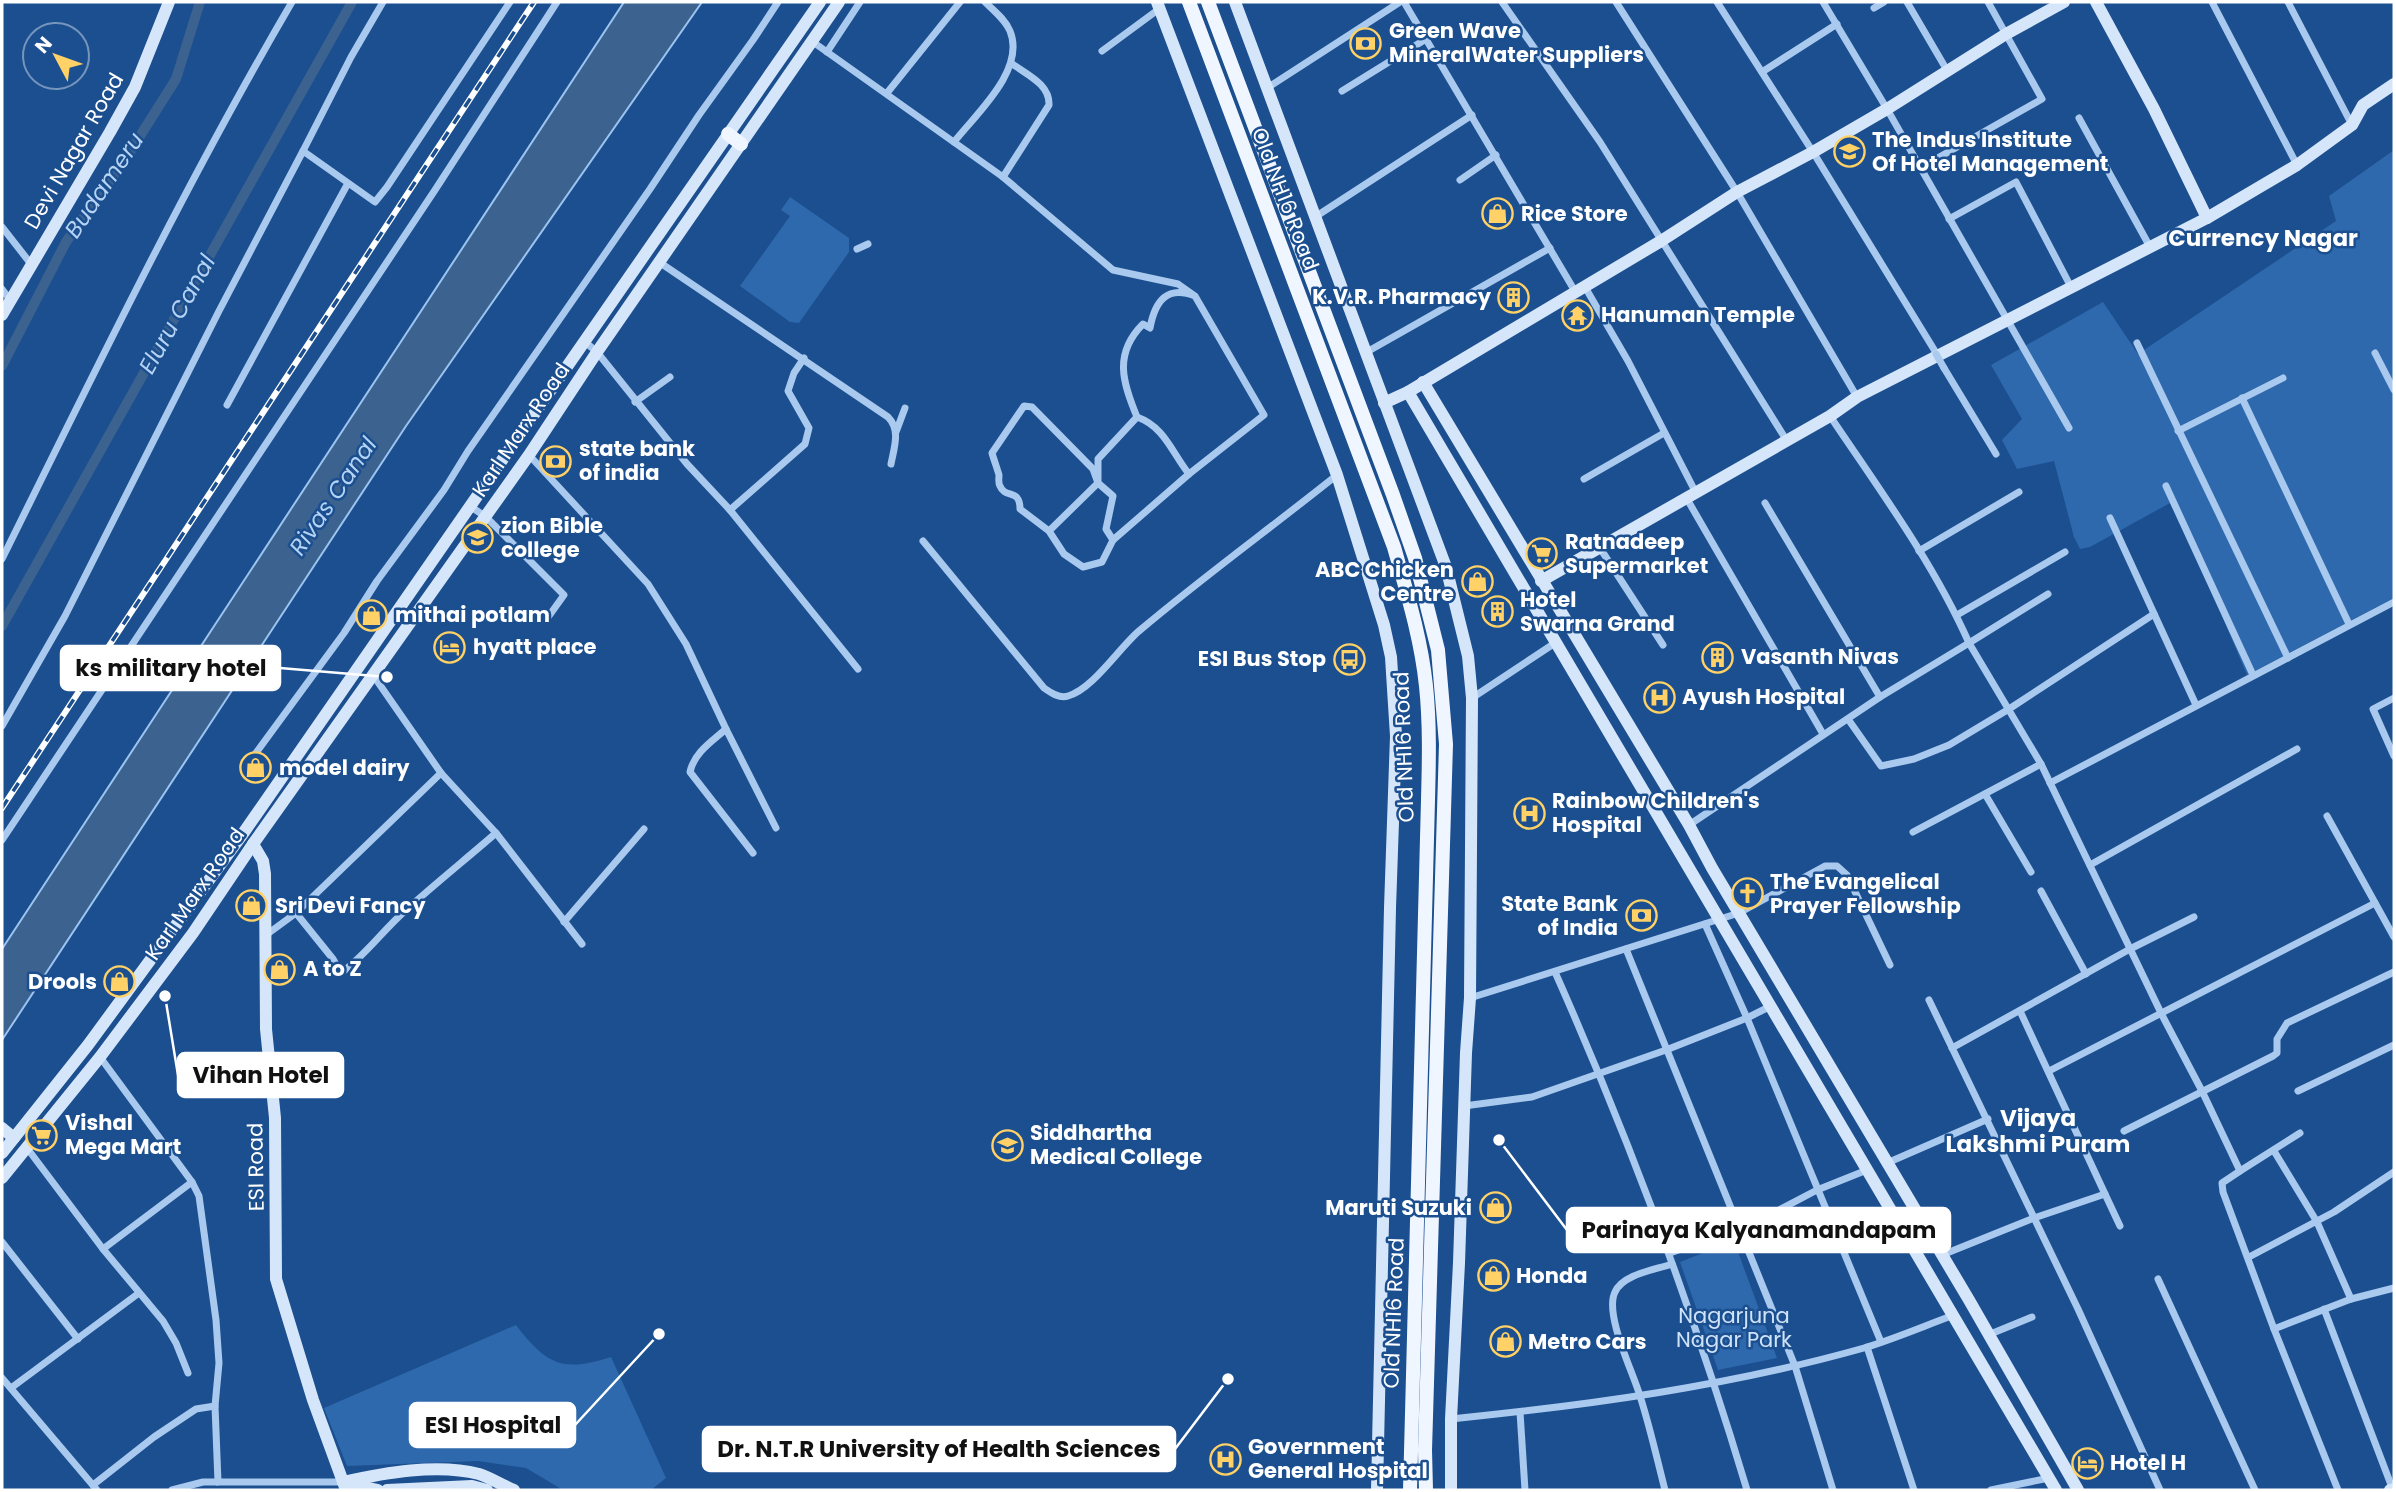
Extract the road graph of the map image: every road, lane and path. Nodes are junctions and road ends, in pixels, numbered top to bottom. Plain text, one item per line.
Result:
1 (169, 2) edge
2 (292, 2) edge
3 (383, 2) edge
4 (510, 2) edge
5 (557, 2) edge
6 (778, 2) edge
7 (820, 2) edge
8 (839, 2) edge
9 (860, 2) edge
10 (960, 2) edge
11 (985, 2) edge
12 (1189, 2) edge
13 (1208, 2) edge
14 (1235, 2) edge
15 (1402, 2) edge
16 (1502, 2) edge
17 (1616, 2) edge
18 (1717, 2) edge
19 (1823, 2) edge
20 (1884, 2) edge
21 (1907, 2) edge
22 (1988, 2) edge
23 (2064, 2) edge
24 (2096, 2) edge
25 (2212, 2) edge
26 (2288, 2) edge
27 (1158, 5) edge
28 (1874, 8) dead end
29 (1837, 24) junction
30 (2006, 34) junction
31 (1426, 39) junction
32 (813, 42) junction
33 (1102, 51) dead end
34 (827, 52) junction
35 (1011, 63) junction
36 (1762, 72) junction
37 (1948, 72) junction
38 (2394, 84) edge
39 (1267, 88) junction
40 (1342, 91) dead end
41 (887, 93) junction
42 (1887, 109) junction
43 (1472, 115) junction
44 (2079, 118) dead end
45 (2352, 125) junction
46 (728, 134) junction
47 (954, 142) junction
48 (741, 144) junction
49 (303, 151) junction
50 (1813, 152) junction
51 (1496, 155) junction
52 (2297, 166) junction
53 (1920, 168) junction
54 (1003, 177) junction
55 (1460, 180) dead end
56 (347, 185) junction
57 (1737, 192) junction
58 (1315, 217) junction
59 (2207, 218) junction
60 (1949, 219) junction
61 (2, 227) edge
62 (1661, 241) junction
63 (869, 244) dead end
64 (2150, 247) junction
65 (1550, 248) junction
66 (857, 249) dead end
67 (659, 262) junction
68 (30, 264) junction
69 (2071, 287) junction
70 (2, 289) edge
71 (1580, 290) junction
72 (1195, 296) junction
73 (11, 301) junction
74 (2, 315) edge
75 (2007, 321) junction
76 (584, 341) junction
77 (2137, 343) dead end
78 (597, 352) junction
79 (1365, 353) junction
80 (2375, 354) dead end
81 (804, 359) junction
82 (1939, 359) junction
83 (670, 377) dead end
84 (2283, 378) dead end
85 (1423, 383) junction
86 (2394, 390) edge
87 (1408, 391) junction
88 (1857, 397) junction
89 (2242, 398) junction
90 (635, 402) junction
91 (1384, 403) junction
92 (227, 405) dead end
93 (905, 408) dead end
94 (1138, 417) junction
95 (1832, 419) junction
96 (2069, 428) dead end
97 (2178, 431) junction
98 (896, 432) junction
99 (1664, 433) junction
100 (1787, 441) junction
101 (1996, 454) dead end
102 (529, 455) junction
103 (891, 464) dead end
104 (1189, 474) junction
105 (1338, 475) junction
106 (1584, 479) dead end
107 (1098, 483) junction
108 (2166, 486) dead end
109 (2019, 492) dead end
110 (1691, 496) junction
111 (1765, 503) dead end
112 (470, 506) junction
113 (730, 510) junction
114 (486, 517) junction
115 (2110, 518) dead end
116 (1049, 531) junction
117 (1113, 540) junction
118 (923, 541) dead end
119 (1600, 548) junction
120 (1919, 551) junction
121 (2065, 552) dead end
122 (2, 559) edge
123 (1541, 581) junction
124 (2048, 594) dead end
125 (2394, 603) edge
126 (2154, 614) junction
127 (1957, 615) junction
128 (546, 620) dead end
129 (2349, 624) junction
130 (1555, 643) junction
131 (1969, 643) junction
132 (1579, 645) junction
133 (1663, 645) dead end
134 (1563, 654) junction
135 (2288, 658) junction
136 (858, 669) dead end
137 (373, 675) junction
138 (2253, 675) junction
139 (1880, 697) junction
140 (1472, 698) junction
141 (2394, 698) edge
142 (2196, 705) junction
143 (2009, 709) junction
144 (1848, 719) junction
145 (321, 721) junction
146 (2, 726) edge
147 (334, 730) junction
148 (726, 730) junction
149 (1823, 734) junction
150 (2297, 749) dead end
151 (2394, 756) edge
152 (250, 761) dead end
153 (2041, 764) junction
154 (441, 773) junction
155 (2050, 783) junction
156 (1985, 794) junction
157 (2327, 816) dead end
158 (1689, 825) junction
159 (776, 828) dead end
160 (644, 829) dead end
161 (1913, 832) dead end
162 (496, 833) junction
163 (2, 840) edge
164 (253, 844) junction
165 (753, 853) dead end
166 (2090, 865) junction
167 (2031, 872) dead end
168 (2041, 891) dead end
169 (2375, 903) junction
170 (296, 913) junction
171 (1739, 914) junction
172 (2194, 917) dead end
173 (1720, 920) junction
174 (564, 922) junction
175 (179, 923) junction
176 (1705, 924) junction
177 (192, 933) junction
178 (266, 936) junction
179 (2394, 937) edge
180 (582, 944) dead end
181 (1626, 949) junction
182 (2130, 949) junction
183 (1890, 965) dead end
184 (1555, 972) junction
185 (2394, 972) edge
186 (2086, 974) junction
187 (1470, 998) junction
188 (1929, 1000) dead end
189 (1771, 1006) junction
190 (2020, 1012) junction
191 (2161, 1015) junction
192 (1747, 1018) junction
193 (96, 1034) junction
194 (109, 1045) junction
195 (2394, 1045) edge
196 (1952, 1048) junction
197 (1667, 1050) junction
198 (100, 1057) junction
199 (2049, 1071) junction
200 (1600, 1073) junction
201 (2202, 1091) junction
202 (2298, 1091) dead end
203 (1464, 1106) junction
204 (1988, 1119) junction
205 (2, 1128) edge
206 (2124, 1131) dead end
207 (2300, 1133) dead end
208 (14, 1138) junction
209 (27, 1148) junction
210 (2274, 1151) junction
211 (2, 1153) edge
212 (1887, 1163) junction
213 (1867, 1170) junction
214 (2240, 1171) junction
215 (2394, 1172) edge
216 (2, 1178) edge
217 (192, 1182) junction
218 (1817, 1190) junction
219 (2105, 1194) junction
220 (2034, 1218) junction
221 (2316, 1222) junction
222 (2120, 1226) dead end
223 (1739, 1228) junction
224 (2, 1242) edge
225 (103, 1249) junction
226 (1670, 1253) junction
227 (1942, 1255) junction
228 (2249, 1257) junction
229 (1672, 1264) junction
230 (2158, 1279) dead end
231 (2394, 1288) edge
232 (139, 1293) junction
233 (2351, 1299) junction
234 (2324, 1310) junction
235 (1954, 1315) junction
236 (2032, 1317) dead end
237 (2274, 1329) junction
238 (1988, 1335) junction
239 (78, 1339) junction
240 (1881, 1342) junction
241 (1867, 1347) junction
242 (1795, 1366) junction
243 (188, 1373) dead end
244 (2, 1378) edge
245 (1715, 1383) junction
246 (11, 1388) junction
247 (1640, 1396) junction
248 (215, 1406) junction
249 (1520, 1412) junction
250 (1451, 1419) junction
251 (2049, 1478) junction
252 (218, 1482) junction
253 (204, 1486) edge
254 (344, 1486) edge
255 (95, 1488) edge
256 (172, 1490) edge
257 (378, 1490) edge
258 (387, 1490) edge
259 (487, 1490) edge
260 (514, 1490) edge
261 (1377, 1490) edge
262 (1410, 1490) edge
263 (1426, 1490) edge
264 (1451, 1490) edge
265 (1525, 1490) edge
266 (1665, 1490) edge
267 (1747, 1490) edge
268 (1833, 1490) edge
269 (1914, 1490) edge
270 (1992, 1490) edge
271 (2056, 1490) edge
272 (2078, 1490) edge
273 (2160, 1490) edge
274 (2255, 1490) edge
275 (2338, 1490) edge
276 (2392, 1490) edge

1 - 68 street, Devi Nagar Road
2 - 122 street
3 - 49 street
4 - 56 street
5 - 163 street
6 - 152 street
7 - 46 street, Karl Marx Road
8 - 32 street, Karl Marx Road
9 - 34 street
10 - 41 street
11 - 35 street
12 - 262 main road, Old NH16 Road
13 - 263 main road, Old NH16 Road
14 - 39 street
15 - 31 street
15 - 39 street
16 - 62 street
17 - 57 street
18 - 36 street
19 - 29 street
20 - 28 street
21 - 37 street
22 - 30 street
23 - 30 street
24 - 59 street
25 - 52 street
26 - 45 street
27 - 33 street
27 - 105 street
29 - 36 street
29 - 42 street
30 - 37 street
30 - 53 street
31 - 40 street
31 - 43 street
32 - 34 street
32 - 48 street, Karl Marx Road
34 - 41 street
35 - 47 street
35 - 54 street
36 - 50 street
37 - 42 street
38 - 45 street
39 - 58 street
41 - 47 street
42 - 50 street
42 - 53 street
43 - 51 street
43 - 58 street
44 - 64 street
45 - 52 street
46 - 48 main road
46 - 76 street, Karl Marx Road
47 - 54 street
48 - 67 street, Karl Marx Road
49 - 56 street
49 - 146 street
50 - 57 street
50 - 82 street
51 - 55 street
51 - 65 street
52 - 59 street
53 - 60 street
54 - 72 street
56 - 92 street
57 - 62 street
57 - 88 street
58 - 79 street
59 - 64 street
60 - 69 street
60 - 75 street
61 - 68 street
62 - 71 street
62 - 100 street
63 - 66 street
64 - 69 street
65 - 71 street
65 - 79 street
67 - 78 street, Karl Marx Road
67 - 81 street
68 - 73 street, Devi Nagar Road
69 - 75 street
70 - 73 street
71 - 85 street
71 - 99 street
72 - 94 street
72 - 104 street
73 - 74 street, Devi Nagar Road
75 - 82 street
75 - 96 street
76 - 78 street
76 - 112 street, Karl Marx Road
77 - 97 street
78 - 90 street
78 - 102 street, Karl Marx Road
79 - 91 street
80 - 86 street
81 - 98 street
81 - 113 street
82 - 88 street
82 - 101 street
83 - 90 street
84 - 89 street
85 - 87 street
85 - 123 street
87 - 91 street
87 - 130 street
88 - 95 street
89 - 97 street
89 - 129 street
90 - 113 street
91 - 140 street
93 - 98 street
94 - 104 street
94 - 107 street
95 - 100 street
95 - 120 street
97 - 135 street
98 - 103 street
99 - 106 street
99 - 110 street
100 - 110 street
102 - 114 street, Karl Marx Road
102 - 148 street
104 - 117 street
105 - 118 street
105 - 261 street
107 - 116 street
107 - 116 street
107 - 117 street
108 - 138 street
109 - 120 street
110 - 119 street
110 - 149 street
111 - 139 street
112 - 114 street
112 - 145 street, Karl Marx Road
113 - 136 street
114 - 128 street
114 - 137 street, Karl Marx Road
115 - 126 street
116 - 117 street
119 - 123 street
119 - 133 street
120 - 127 street
121 - 127 street
123 - 132 street
124 - 131 street
125 - 129 street
126 - 142 street
126 - 143 street
127 - 131 street
129 - 135 street
130 - 134 street
130 - 140 street
131 - 139 street
131 - 143 street
132 - 134 street
132 - 158 street
134 - 173 street
135 - 138 street
137 - 147 street, Karl Marx Road
137 - 154 street
138 - 142 street
139 - 144 street
140 - 187 street
141 - 151 street
142 - 155 street
143 - 144 street
143 - 153 street
144 - 149 street
145 - 147 street
145 - 175 street, Karl Marx Road
147 - 164 street, Karl Marx Road
148 - 159 street
148 - 165 street
149 - 158 street
150 - 166 street
153 - 155 street
153 - 156 street
154 - 162 street
154 - 170 street
155 - 166 street
156 - 161 street
156 - 167 street
157 - 169 street
158 - 171 street
160 - 174 street
162 - 170 street
162 - 174 street
164 - 177 street, Karl Marx Road
164 - 178 street, ESI Road
166 - 182 street
168 - 186 street
169 - 179 street
169 - 191 street
170 - 178 street
171 - 173 street
171 - 183 street
171 - 212 street
172 - 182 street
173 - 176 street
173 - 189 street
174 - 180 street
175 - 177 street
175 - 193 street, Karl Marx Road
176 - 181 street
176 - 192 street
177 - 194 street, Karl Marx Road
178 - 254 street, ESI Road
181 - 184 street
181 - 197 street
182 - 186 street
182 - 191 street
184 - 187 street
184 - 200 street
185 - 201 street
186 - 190 street
187 - 203 street
188 - 196 street
189 - 192 street
189 - 213 street
190 - 196 street
190 - 199 street
191 - 199 street
191 - 201 street
192 - 197 street
192 - 218 street
193 - 194 street
193 - 208 street, Karl Marx Road
194 - 198 street, Karl Marx Road
195 - 202 street
196 - 204 street
197 - 200 street
197 - 223 street
198 - 209 street, Karl Marx Road
198 - 217 street
199 - 219 street
200 - 203 street
200 - 226 street
201 - 206 street
201 - 214 street
203 - 250 street
204 - 212 street
204 - 220 street
205 - 208 street
207 - 210 street
208 - 211 street, Karl Marx Road
209 - 216 street, Karl Marx Road
209 - 225 street
210 - 214 street
210 - 221 street
212 - 227 street
213 - 218 street
213 - 235 street
214 - 228 street
215 - 221 street
217 - 225 street
217 - 248 street
218 - 223 street
218 - 240 street
219 - 220 street
219 - 222 street
220 - 227 street
220 - 273 street
221 - 228 street
221 - 233 street
223 - 226 street
223 - 242 street
224 - 239 street
225 - 232 street
226 - 229 street
227 - 238 street
228 - 237 street
229 - 245 street
229 - 247 street
230 - 274 street
231 - 233 street
232 - 239 street
232 - 243 street
233 - 234 street
234 - 237 street
234 - 276 street
235 - 240 street
235 - 251 street
236 - 238 street
237 - 275 street
238 - 272 street
239 - 246 street
240 - 241 street
241 - 242 street
241 - 269 street
242 - 245 street
242 - 268 street
244 - 246 street
245 - 247 street
245 - 267 street
246 - 255 street
247 - 249 street
247 - 266 street
248 - 252 street
248 - 255 street
249 - 250 street
249 - 265 street
250 - 264 street
251 - 270 street
251 - 271 street
252 - 253 street
252 - 254 street
253 - 256 street
254 - 257 street
254 - 260 street
258 - 259 street

